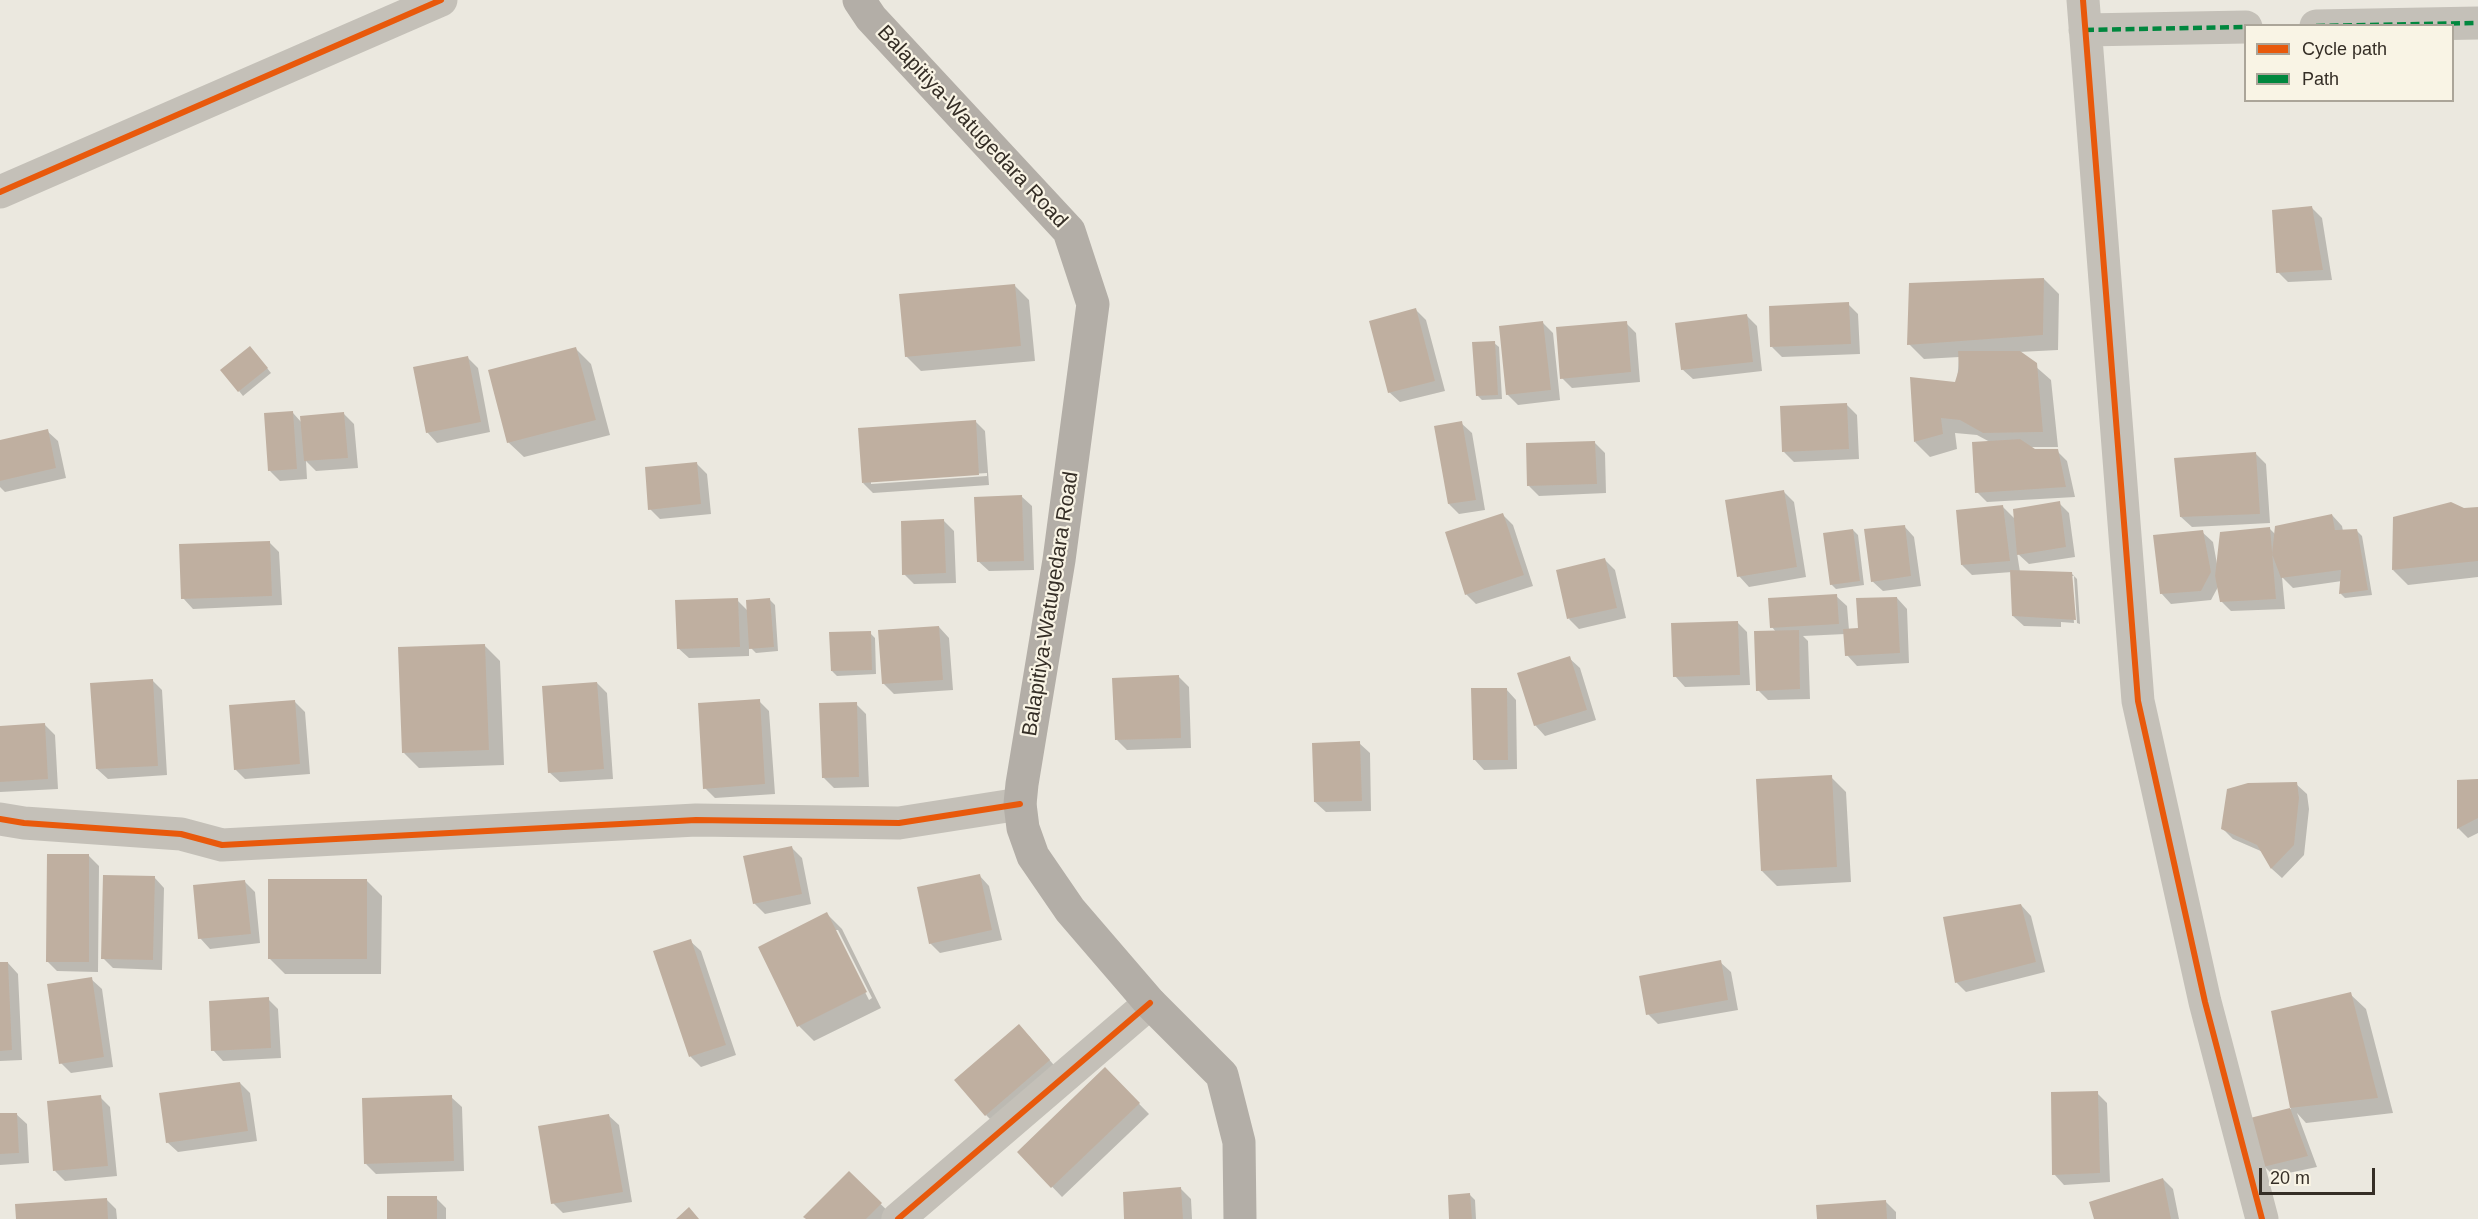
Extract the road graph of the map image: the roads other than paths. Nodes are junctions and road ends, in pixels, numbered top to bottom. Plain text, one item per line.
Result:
1 (441, 0) edge
2 (859, 0) edge
3 (2084, 15) edge
4 (2478, 23) edge
5 (2424, 24) edge
6 (2244, 27) edge
7 (0, 192) edge
8 (1020, 804) junction
9 (0, 819) edge
10 (1150, 1003) junction
11 (898, 1219) edge
12 (1240, 1219) edge
13 (2262, 1219) edge

1 - 7 street
2 - 8 main road, Balapitiya-Watugedara Road
3 - 6 street
3 - 13 street
4 - 5 street
8 - 9 street
8 - 10 main road, Balapitiya-Watugedara Road
10 - 11 street
10 - 12 main road, Balapitiya-Watugedara Road

